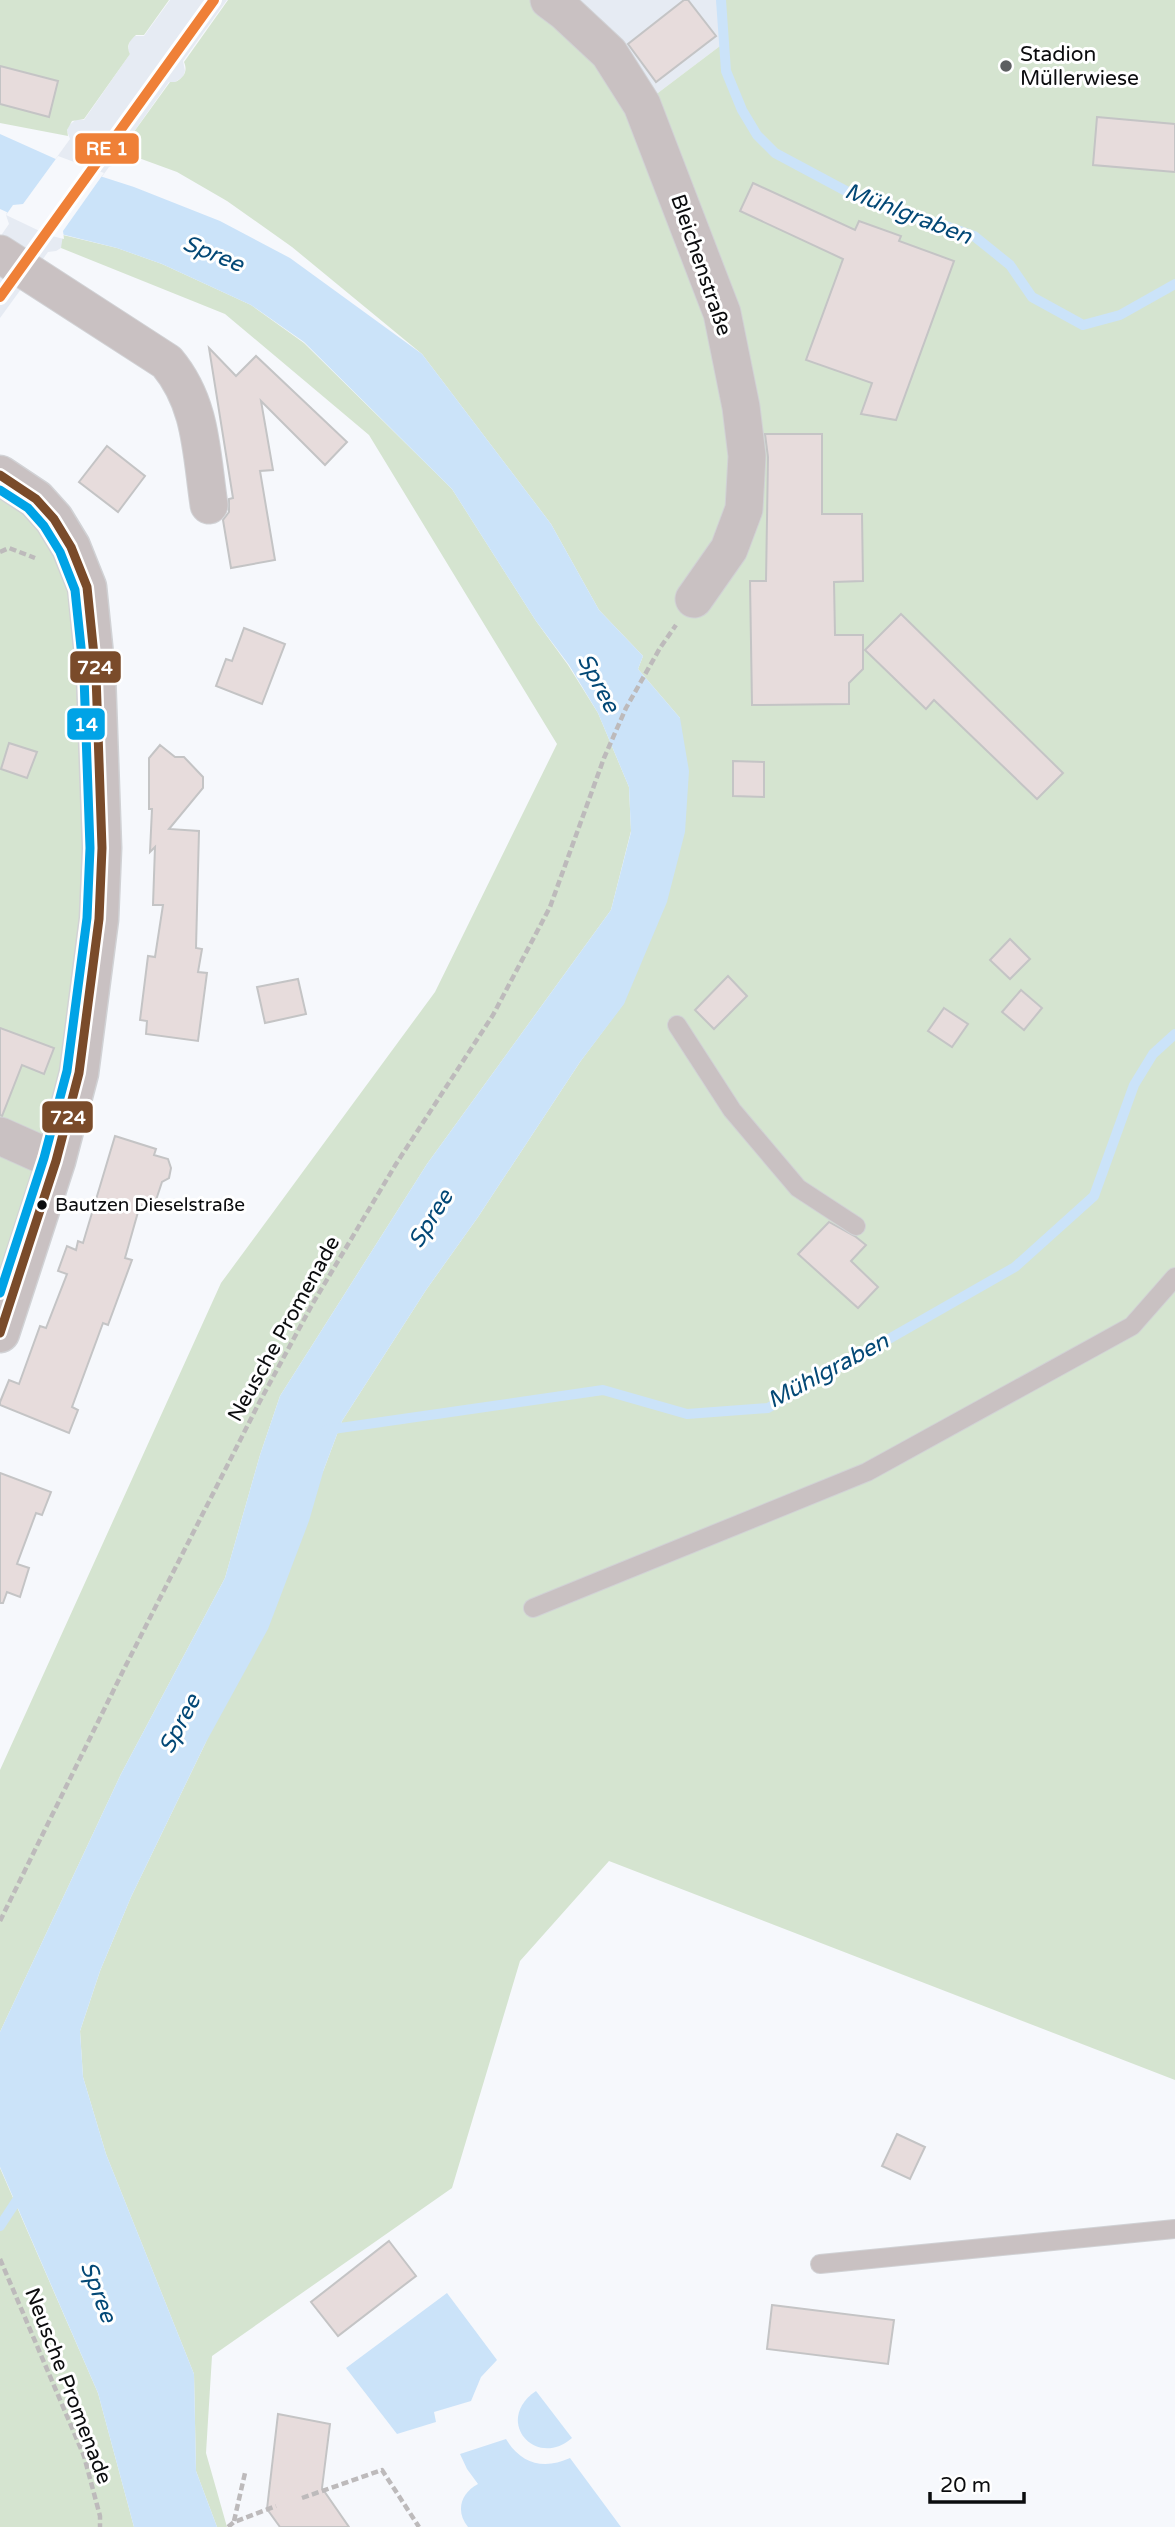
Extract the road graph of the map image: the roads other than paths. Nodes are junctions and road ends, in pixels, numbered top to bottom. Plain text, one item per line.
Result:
1 (549, 0) edge
2 (0, 254) edge
3 (0, 475) edge
4 (209, 505) dead end
5 (694, 598) dead end
6 (677, 1025) dead end
7 (0, 1136) edge
8 (56, 1161) junction
9 (856, 1226) dead end
10 (1175, 1277) edge
11 (0, 1332) edge
12 (533, 1608) dead end
13 (1175, 2229) edge
14 (820, 2264) dead end

1 - 5 street, Bleichenstraße
2 - 4 street
3 - 8 street
6 - 9 lane
7 - 8 street
8 - 11 street
10 - 12 lane
13 - 14 lane

